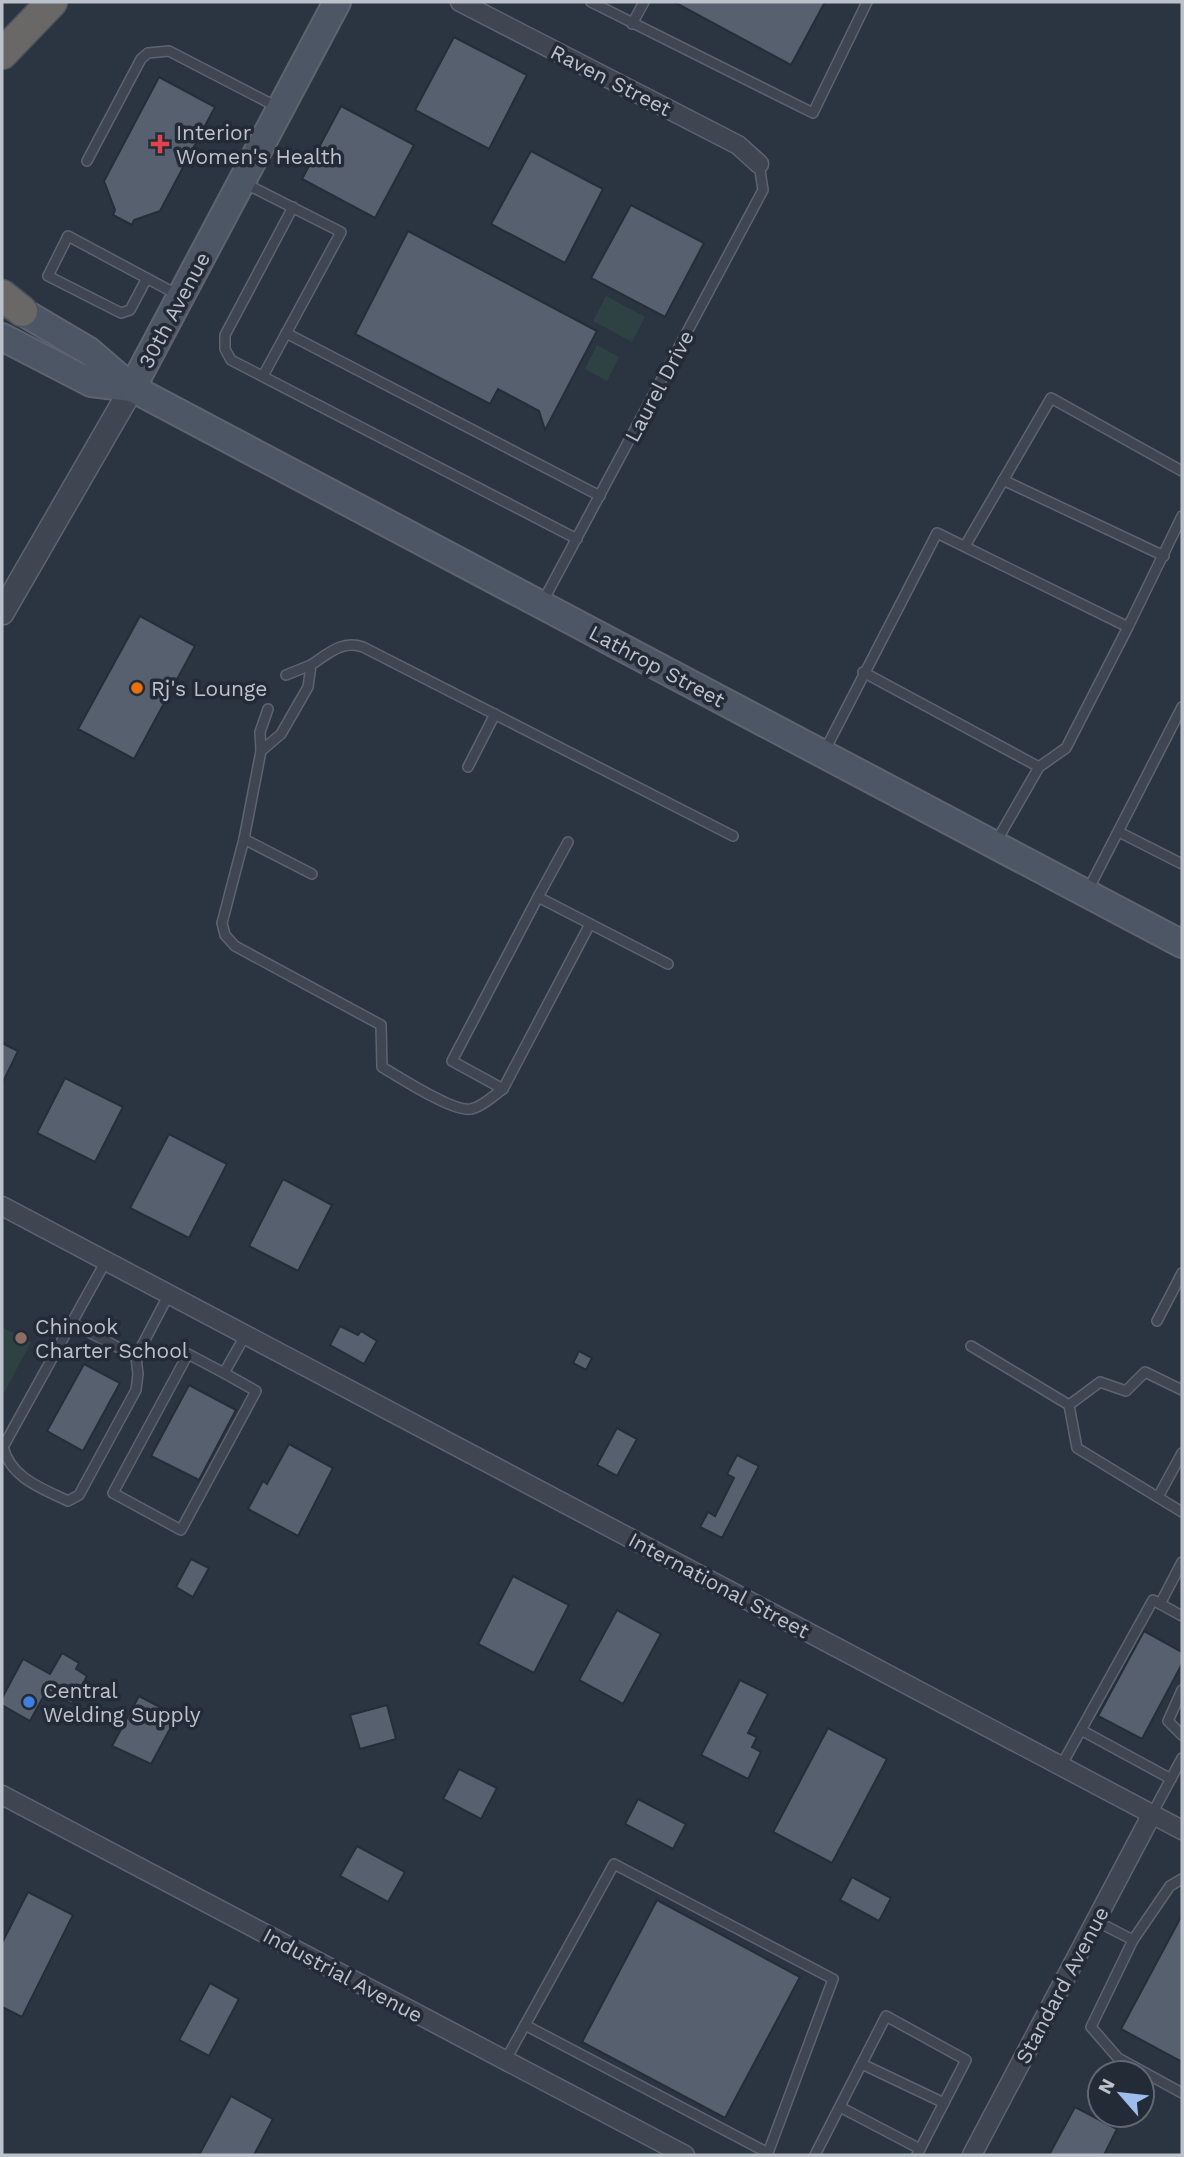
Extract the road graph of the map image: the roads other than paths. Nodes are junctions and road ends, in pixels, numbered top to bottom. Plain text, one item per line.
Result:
1 (50, 2) edge
2 (337, 2) edge
3 (460, 2) edge
4 (591, 2) edge
5 (644, 2) edge
6 (867, 2) edge
7 (632, 24) junction
8 (2, 42) edge
9 (2, 54) edge
10 (281, 109) junction
11 (87, 161) dead end
12 (758, 164) joint
13 (242, 182) junction
14 (293, 206) junction
15 (147, 278) junction
16 (181, 297) junction
17 (9, 302) edge
18 (286, 333) junction
19 (2, 337) edge
20 (263, 376) junction
21 (132, 388) junction
22 (1182, 471) edge
23 (1003, 480) junction
24 (600, 496) junction
25 (1182, 516) edge
26 (577, 540) junction
27 (965, 546) junction
28 (1164, 556) junction
29 (541, 605) junction
30 (2, 613) edge
31 (1128, 627) junction
32 (311, 665) junction
33 (863, 672) junction
34 (286, 676) dead end
35 (1182, 707) edge
36 (268, 709) dead end
37 (495, 714) junction
38 (261, 751) junction
39 (824, 753) junction
40 (468, 767) dead end
41 (1039, 768) junction
42 (1119, 832) junction
43 (733, 836) dead end
44 (244, 839) junction
45 (568, 842) dead end
46 (995, 845) junction
47 (1182, 864) edge
48 (312, 874) dead end
49 (1086, 894) junction
50 (538, 897) junction
51 (590, 923) junction
52 (1182, 944) edge
53 (668, 964) dead end
54 (503, 1089) junction
55 (2, 1206) edge
56 (106, 1261) junction
57 (1182, 1273) edge
58 (169, 1294) junction
59 (1157, 1321) dead end
60 (72, 1323) junction
61 (250, 1336) junction
62 (971, 1346) dead end
63 (135, 1357) junction
64 (224, 1373) junction
65 (1182, 1391) edge
66 (1069, 1405) junction
67 (1182, 1453) edge
68 (1158, 1497) junction
69 (1182, 1512) edge
70 (1182, 1562) edge
71 (1160, 1604) junction
72 (1182, 1616) edge
73 (1182, 1690) edge
74 (1081, 1730) junction
75 (1182, 1735) edge
76 (1182, 1758) edge
77 (1061, 1766) junction
78 (1171, 1779) junction
79 (2, 1795) edge
80 (1152, 1814) junction
81 (1182, 1830) edge
82 (1182, 1879) edge
83 (1096, 1922) junction
84 (1133, 1940) junction
85 (525, 2025) junction
86 (505, 2061) junction
87 (862, 2064) junction
88 (1182, 2093) edge
89 (944, 2103) junction
90 (839, 2108) junction
91 (918, 2152) edge
92 (767, 2154) edge
93 (685, 2155) edge
94 (815, 2155) edge
95 (972, 2155) edge

1 - 8 highway
1 - 9 highway
2 - 10 main road, 30th Avenue
3 - 12 street, Raven Street
4 - 7 lane
5 - 7 lane
6 - 7 lane
10 - 11 lane
10 - 13 main road, 30th Avenue
12 - 24 lane, Laurel Drive
13 - 14 lane
13 - 16 main road, 30th Avenue
14 - 18 lane
14 - 20 lane
15 - 15 lane
15 - 16 lane
16 - 21 main road, 30th Avenue
17 - 21 main road, Lathrop Street
18 - 20 lane
18 - 24 lane
19 - 21 main road, Lathrop Street
20 - 26 lane
21 - 29 main road, Lathrop Street
21 - 30 street, 30th Avenue
22 - 23 lane
23 - 27 lane
23 - 28 lane
24 - 26 lane, Laurel Drive
25 - 28 lane
26 - 29 lane, Laurel Drive
27 - 31 lane
27 - 33 lane
28 - 31 lane
29 - 39 main road, Lathrop Street
31 - 41 lane
32 - 34 lane
32 - 37 lane
32 - 38 lane
33 - 39 lane
33 - 41 lane
35 - 42 lane
36 - 38 lane
37 - 40 lane
37 - 43 lane
38 - 44 lane
39 - 46 main road, Lathrop Street
41 - 46 lane
42 - 47 lane
42 - 49 lane
44 - 48 lane
44 - 54 lane
45 - 50 lane
46 - 49 main road, Lathrop Street
49 - 52 main road, Lathrop Street
50 - 51 lane
50 - 54 lane
51 - 53 lane
51 - 54 lane
55 - 56 street, International Street
56 - 58 street, International Street
56 - 60 lane
57 - 59 lane
58 - 61 street, International Street
58 - 63 lane
60 - 63 lane
60 - 63 lane
61 - 64 lane
61 - 77 street, International Street
62 - 66 lane
64 - 64 lane
65 - 66 lane
66 - 68 lane
67 - 68 lane
68 - 69 lane
70 - 71 lane
71 - 72 lane
71 - 74 lane
73 - 75 lane
74 - 77 lane
74 - 78 lane
76 - 78 lane
77 - 80 street, International Street
78 - 80 lane
79 - 86 street, Industrial Avenue
80 - 81 street, International Street
80 - 83 street, Standard Avenue
82 - 84 lane
83 - 84 lane
83 - 95 street, Standard Avenue
84 - 88 lane
85 - 86 lane
85 - 92 lane
85 - 92 lane
86 - 93 street, Industrial Avenue
87 - 89 lane
87 - 89 lane
87 - 90 lane
89 - 91 lane
90 - 91 lane
90 - 94 lane

